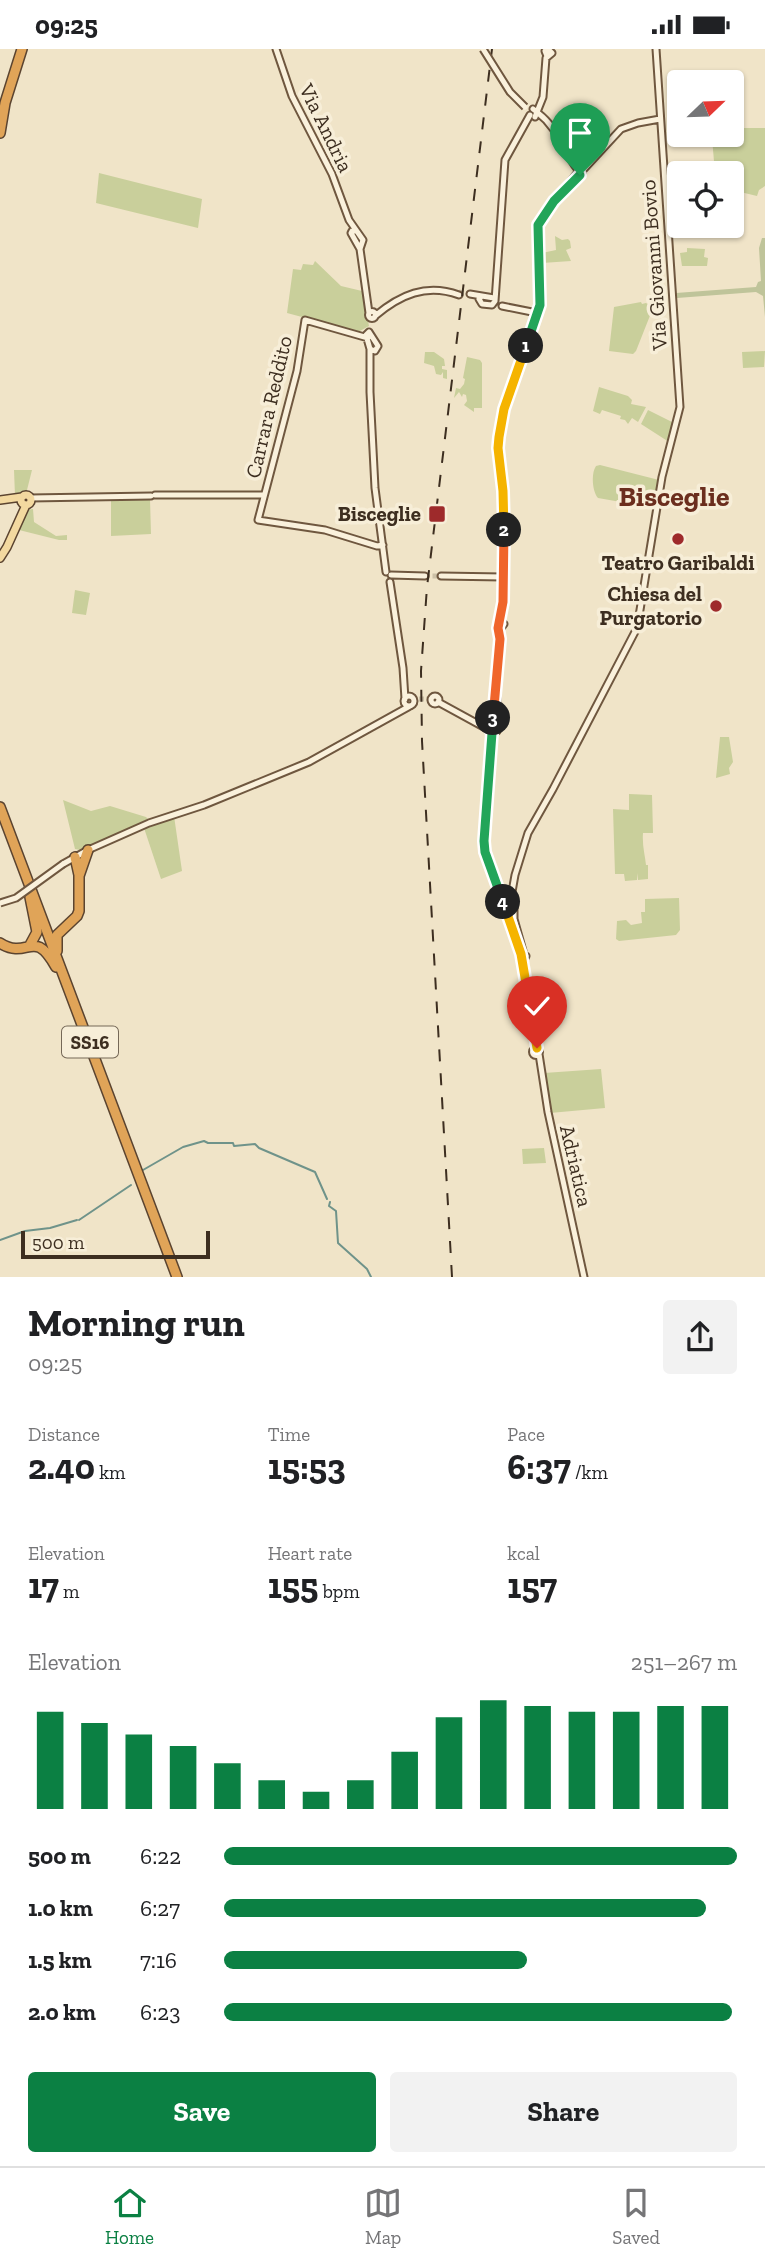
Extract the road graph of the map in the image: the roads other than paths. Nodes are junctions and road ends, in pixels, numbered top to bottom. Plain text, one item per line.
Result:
1 (20, 49) edge
2 (276, 49) edge
3 (483, 49) edge
4 (560, 49) edge
5 (656, 49) edge
6 (550, 53) edge
7 (3, 105) edge
8 (533, 113) junction
9 (660, 121) junction
10 (0, 133) edge
11 (581, 169) junction
12 (457, 293) tunnel mouth
13 (470, 295) tunnel mouth
14 (489, 298) junction
15 (537, 313) junction
16 (372, 314) junction
17 (368, 334) junction
18 (264, 495) junction
19 (19, 503) edge
20 (383, 545) junction
21 (0, 558) edge
22 (389, 576) junction
23 (425, 576) tunnel mouth
24 (441, 576) tunnel mouth
25 (503, 577) junction
26 (431, 699) tunnel mouth
27 (493, 728) junction
28 (0, 807) edge
29 (0, 819) edge
30 (88, 850) junction
31 (75, 857) junction
32 (63, 864) junction
33 (78, 871) junction
34 (30, 897) junction
35 (509, 900) junction
36 (0, 903) edge
37 (39, 910) junction
38 (64, 927) junction
39 (0, 943) edge
40 (30, 945) junction
41 (57, 968) junction
42 (65, 979) junction
43 (175, 1277) edge
44 (584, 1277) edge

1 - 7 highway
2 - 16 street, Via Andria
3 - 8 street, bridge
4 - 6 street
5 - 9 street, Via Giovanni Bovio
6 - 8 street
7 - 10 highway
8 - 11 street
8 - 14 street
9 - 11 street
9 - 35 street, Via Giovanni Bovio
11 - 15 street
12 - 16 street
13 - 14 street
14 - 15 street
15 - 25 street
16 - 17 street
17 - 18 street, Carrara Reddito
17 - 20 street
18 - 19 street
18 - 20 street, Carrara Reddito
19 - 21 main road
20 - 22 street
22 - 23 street
22 - 30 street
24 - 25 street
25 - 27 street
26 - 27 street
27 - 35 street
27 - 35 street
28 - 37 highway, SS16
29 - 34 highway, SS16
30 - 31 street
30 - 33 highway
31 - 32 street
31 - 33 highway
32 - 33 highway
32 - 36 street, bridge
33 - 38 highway
34 - 40 highway
34 - 41 highway, SS16
35 - 44 street, Adriatica
37 - 38 highway
37 - 42 highway, SS16
38 - 42 highway
39 - 40 highway
40 - 41 highway
41 - 43 highway, SS16
42 - 43 highway, SS16

